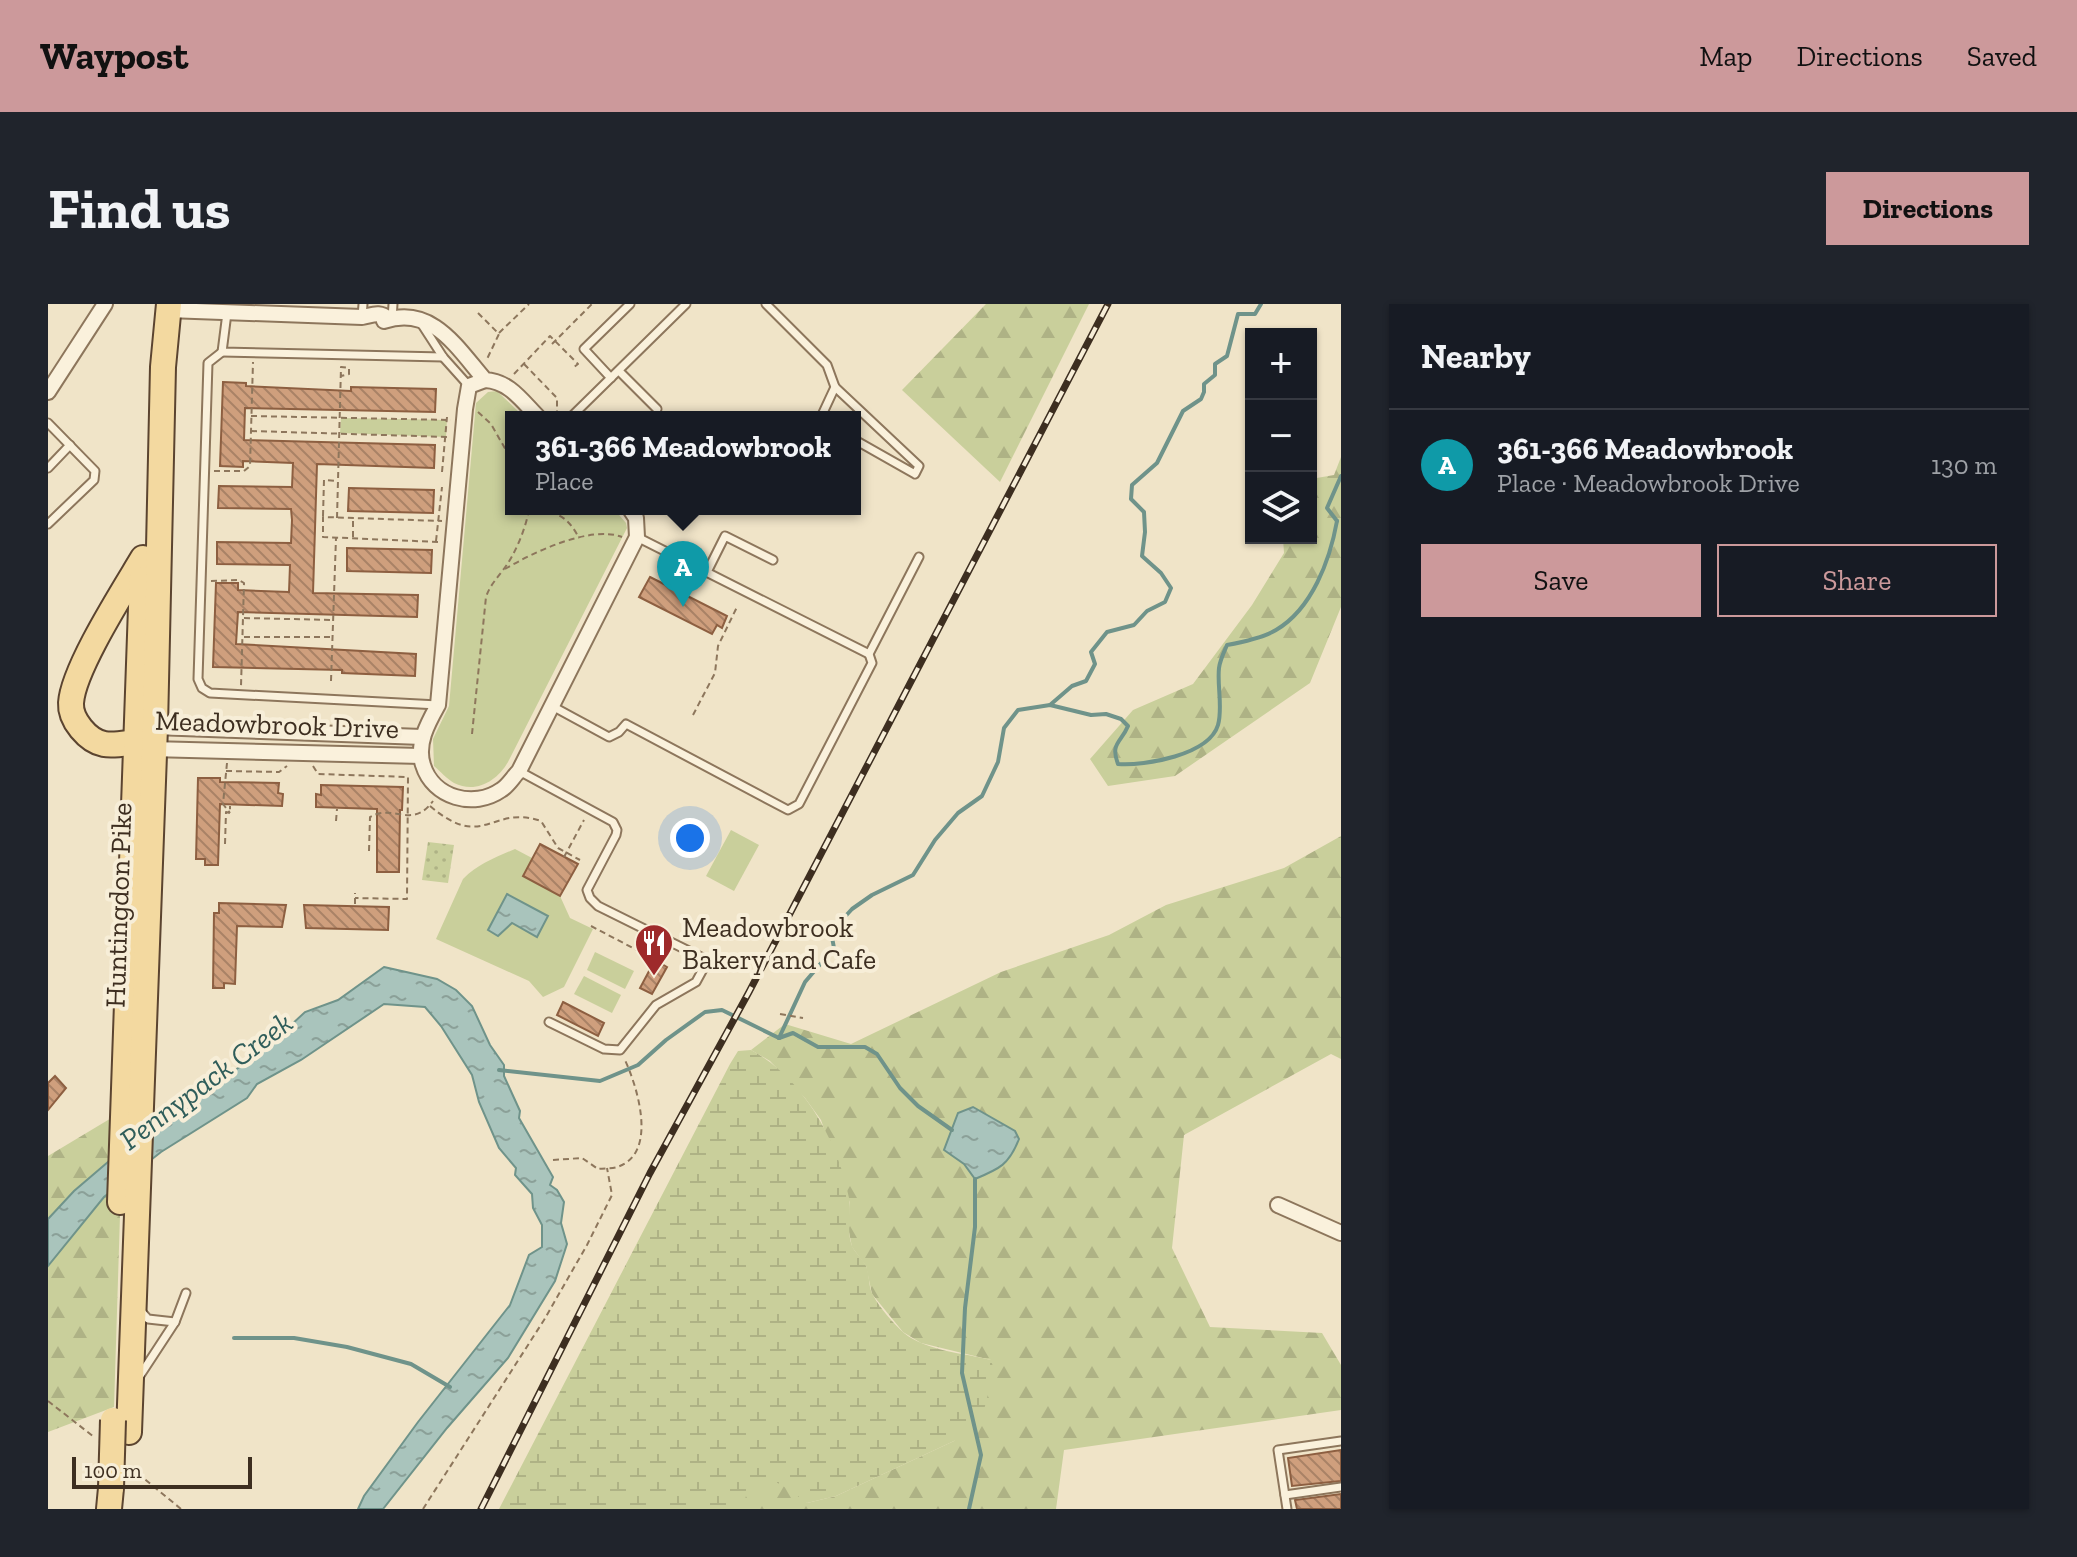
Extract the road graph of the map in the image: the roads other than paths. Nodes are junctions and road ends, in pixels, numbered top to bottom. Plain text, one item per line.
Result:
1 (105, 304) edge
2 (630, 304) edge
3 (766, 304) edge
4 (682, 305) edge
5 (163, 306) edge
6 (364, 312) edge
7 (227, 313) junction
8 (392, 314) edge
9 (417, 318) junction
10 (222, 352) junction
11 (443, 357) junction
12 (619, 371) junction
13 (482, 378) junction
14 (611, 378) junction
15 (469, 386) junction
16 (835, 387) junction
17 (48, 392) edge
18 (657, 409) dead end
19 (532, 411) edge
20 (577, 411) edge
21 (824, 411) edge
22 (861, 411) edge
23 (861, 411) edge
24 (48, 423) edge
25 (861, 443) edge
26 (70, 445) junction
27 (48, 468) edge
28 (634, 515) edge
29 (48, 524) edge
30 (630, 537) junction
31 (919, 557) dead end
32 (143, 558) junction
33 (773, 560) dead end
34 (707, 572) junction
35 (869, 654) junction
36 (438, 705) junction
37 (552, 706) junction
38 (422, 737) junction
39 (148, 740) junction
40 (421, 756) junction
41 (519, 771) junction
42 (708, 960) junction
43 (721, 967) dead end
44 (549, 1022) dead end
45 (1278, 1205) dead end
46 (1341, 1233) edge
47 (127, 1235) junction
48 (186, 1293) dead end
49 (134, 1302) junction
50 (175, 1322) junction
51 (131, 1388) junction
52 (121, 1426) junction
53 (1341, 1441) edge
54 (1341, 1487) edge
55 (1285, 1495) junction
56 (117, 1501) edge
57 (1287, 1509) edge

1 - 17 street
2 - 14 lane
3 - 16 lane
4 - 12 lane
5 - 7 street
5 - 32 main road, Huntingdon Pike
5 - 39 main road, Huntingdon Pike
6 - 7 street
6 - 8 street
7 - 10 lane
8 - 9 street
9 - 11 lane
9 - 13 street
10 - 11 lane
10 - 36 lane
11 - 15 lane
12 - 14 lane
12 - 18 lane
13 - 15 street
13 - 19 street
14 - 20 lane
15 - 36 street, Meadowbrook Drive
16 - 21 lane
16 - 22 lane
23 - 25 lane
24 - 26 lane
26 - 27 lane
26 - 29 lane
28 - 30 street
30 - 34 lane
30 - 37 street, Meadowbrook Drive
31 - 35 lane
32 - 39 main road, Huntingdon Pike
32 - 39 main road
33 - 34 lane
34 - 35 lane
35 - 37 lane
36 - 38 street, Meadowbrook Drive
37 - 41 street, Meadowbrook Drive
38 - 39 street, Meadowbrook Drive
38 - 40 street, Meadowbrook Drive
39 - 40 street, Meadowbrook Drive
39 - 47 main road, Huntingdon Pike
40 - 41 street, Meadowbrook Drive
41 - 42 lane
42 - 43 lane
42 - 44 lane
45 - 46 street
47 - 49 main road, Huntingdon Pike
47 - 52 main road, Huntingdon Pike
48 - 50 lane
49 - 50 lane
49 - 51 main road, Huntingdon Pike
50 - 51 lane
51 - 52 main road, Huntingdon Pike
52 - 56 main road, Huntingdon Pike, bridge
53 - 55 lane
54 - 55 lane
55 - 57 lane

